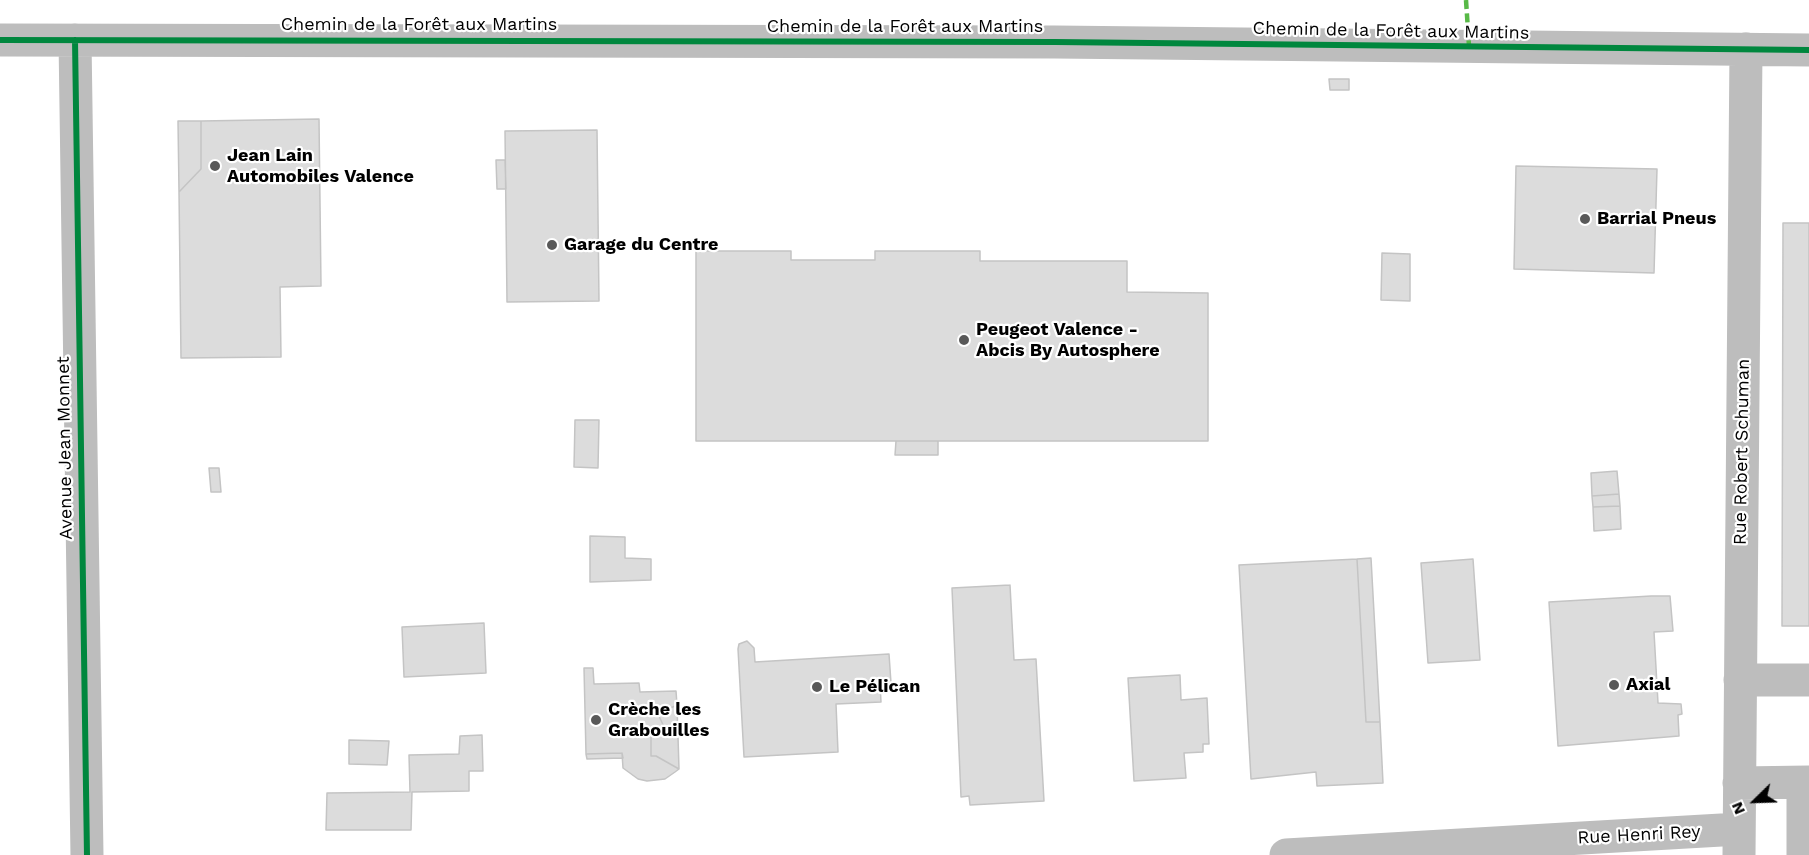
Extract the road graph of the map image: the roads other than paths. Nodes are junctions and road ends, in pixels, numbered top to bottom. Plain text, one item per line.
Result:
1 (0, 40) edge
2 (75, 40) junction
3 (1746, 49) junction
4 (1809, 50) edge
5 (1740, 680) junction
6 (1809, 680) edge
7 (1806, 782) edge
8 (1739, 783) junction
9 (1739, 842) edge
10 (87, 855) edge
11 (1286, 855) edge
12 (1803, 855) edge

1 - 2 street, Chemin de la Forêt aux Martins
2 - 3 street, Chemin de la Forêt aux Martins
2 - 10 street, Avenue Jean Monnet
3 - 4 street, Chemin de la Forêt aux Martins
3 - 5 street, Rue Robert Schuman
5 - 6 street
5 - 8 street, Rue Robert Schuman
7 - 8 street
7 - 12 street
8 - 9 street, Rue Robert Schuman
9 - 11 street, Rue Henri Rey

